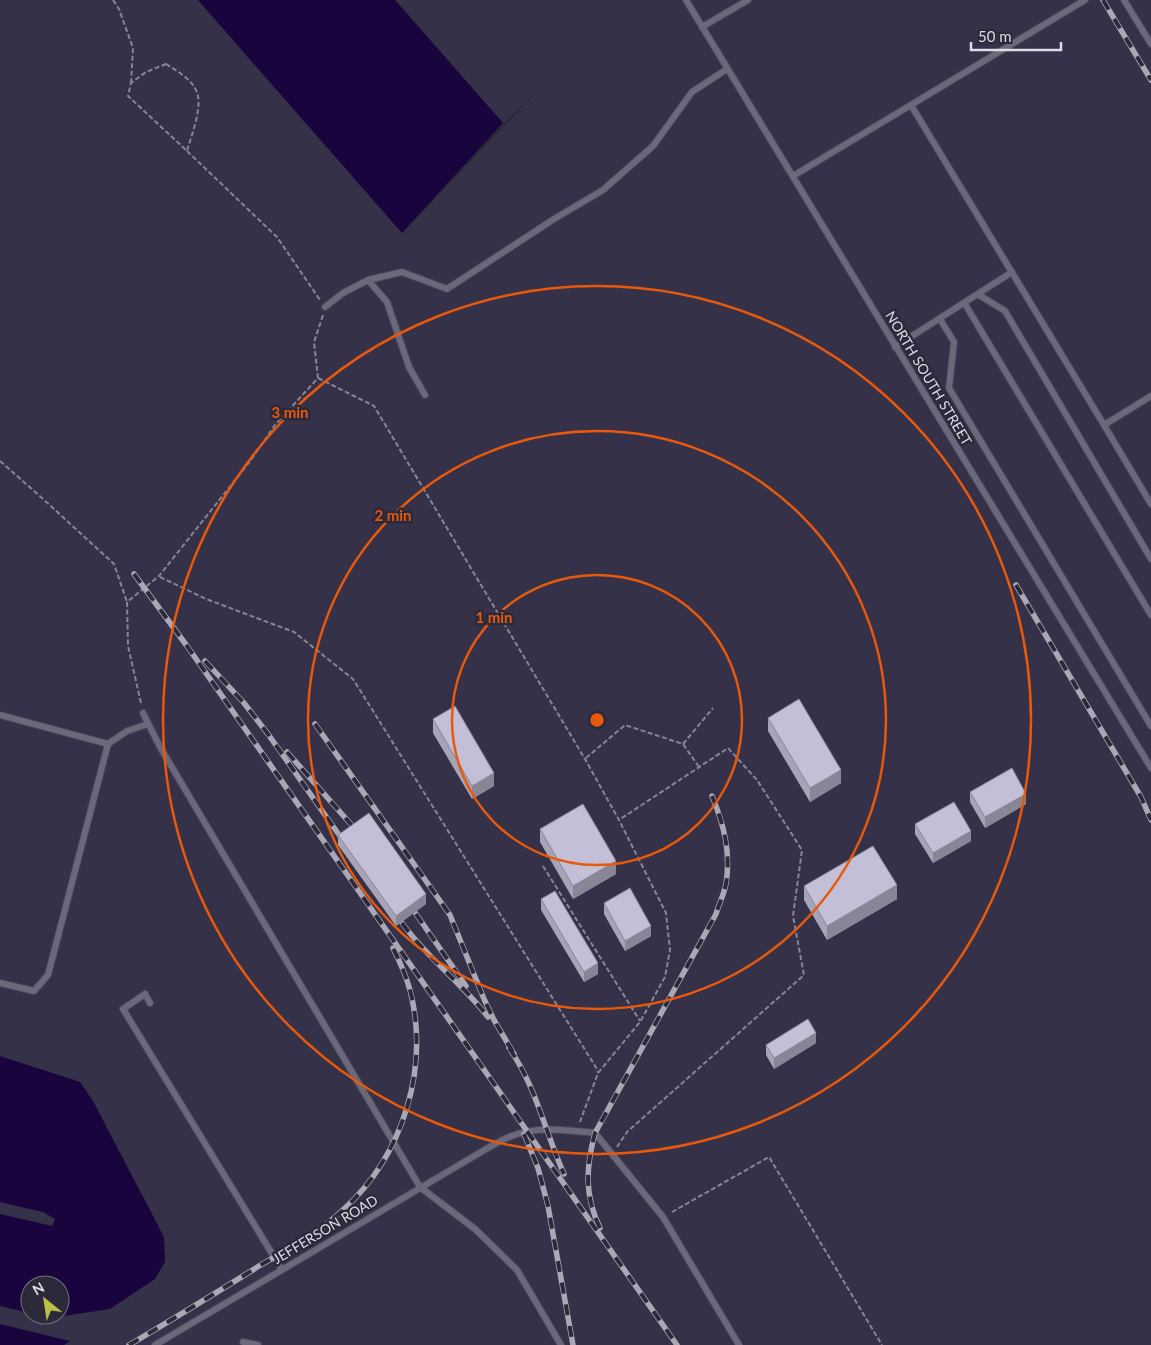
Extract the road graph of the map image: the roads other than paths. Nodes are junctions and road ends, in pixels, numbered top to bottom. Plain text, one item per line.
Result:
1 (686, 0) edge
2 (748, 0) edge
3 (1085, 0) edge
4 (1124, 0) edge
5 (702, 27) junction
6 (1151, 44) edge
7 (727, 69) junction
8 (911, 105) junction
9 (793, 176) junction
10 (1012, 272) junction
11 (368, 280) junction
12 (979, 295) junction
13 (965, 304) junction
14 (325, 307) road end
15 (940, 320) junction
16 (895, 347) junction
17 (425, 395) dead end
18 (1151, 396) edge
19 (1104, 425) junction
20 (1151, 504) edge
21 (1151, 559) edge
22 (1151, 615) edge
23 (143, 713) road end
24 (0, 715) edge
25 (148, 724) junction
26 (1151, 726) edge
27 (108, 744) junction
28 (1151, 768) edge
29 (0, 982) edge
30 (150, 1003) dead end
31 (420, 1187) junction
32 (282, 1270) junction
33 (243, 1342) dead end
34 (164, 1343) edge
35 (155, 1345) edge
36 (258, 1345) edge
37 (561, 1345) edge
38 (739, 1345) edge

1 - 5 lane, NORTH SOUTH STREET
2 - 5 lane
3 - 8 lane
4 - 6 lane
5 - 7 lane, NORTH SOUTH STREET
7 - 9 lane, NORTH SOUTH STREET
7 - 11 lane
8 - 9 lane
8 - 10 lane
9 - 16 lane, NORTH SOUTH STREET
10 - 12 lane
10 - 19 lane
11 - 14 lane
11 - 17 lane
12 - 13 lane
12 - 21 lane
13 - 15 lane
13 - 22 lane
15 - 16 lane
15 - 26 lane
16 - 28 lane, NORTH SOUTH STREET
18 - 19 lane
19 - 20 lane
23 - 25 lane
24 - 27 lane
25 - 27 lane
25 - 31 lane
27 - 29 lane
30 - 32 lane
31 - 32 lane, JEFFERSON ROAD
31 - 37 lane
31 - 38 lane, JEFFERSON ROAD
32 - 34 lane, JEFFERSON ROAD
33 - 36 lane
34 - 35 lane, JEFFERSON ROAD

